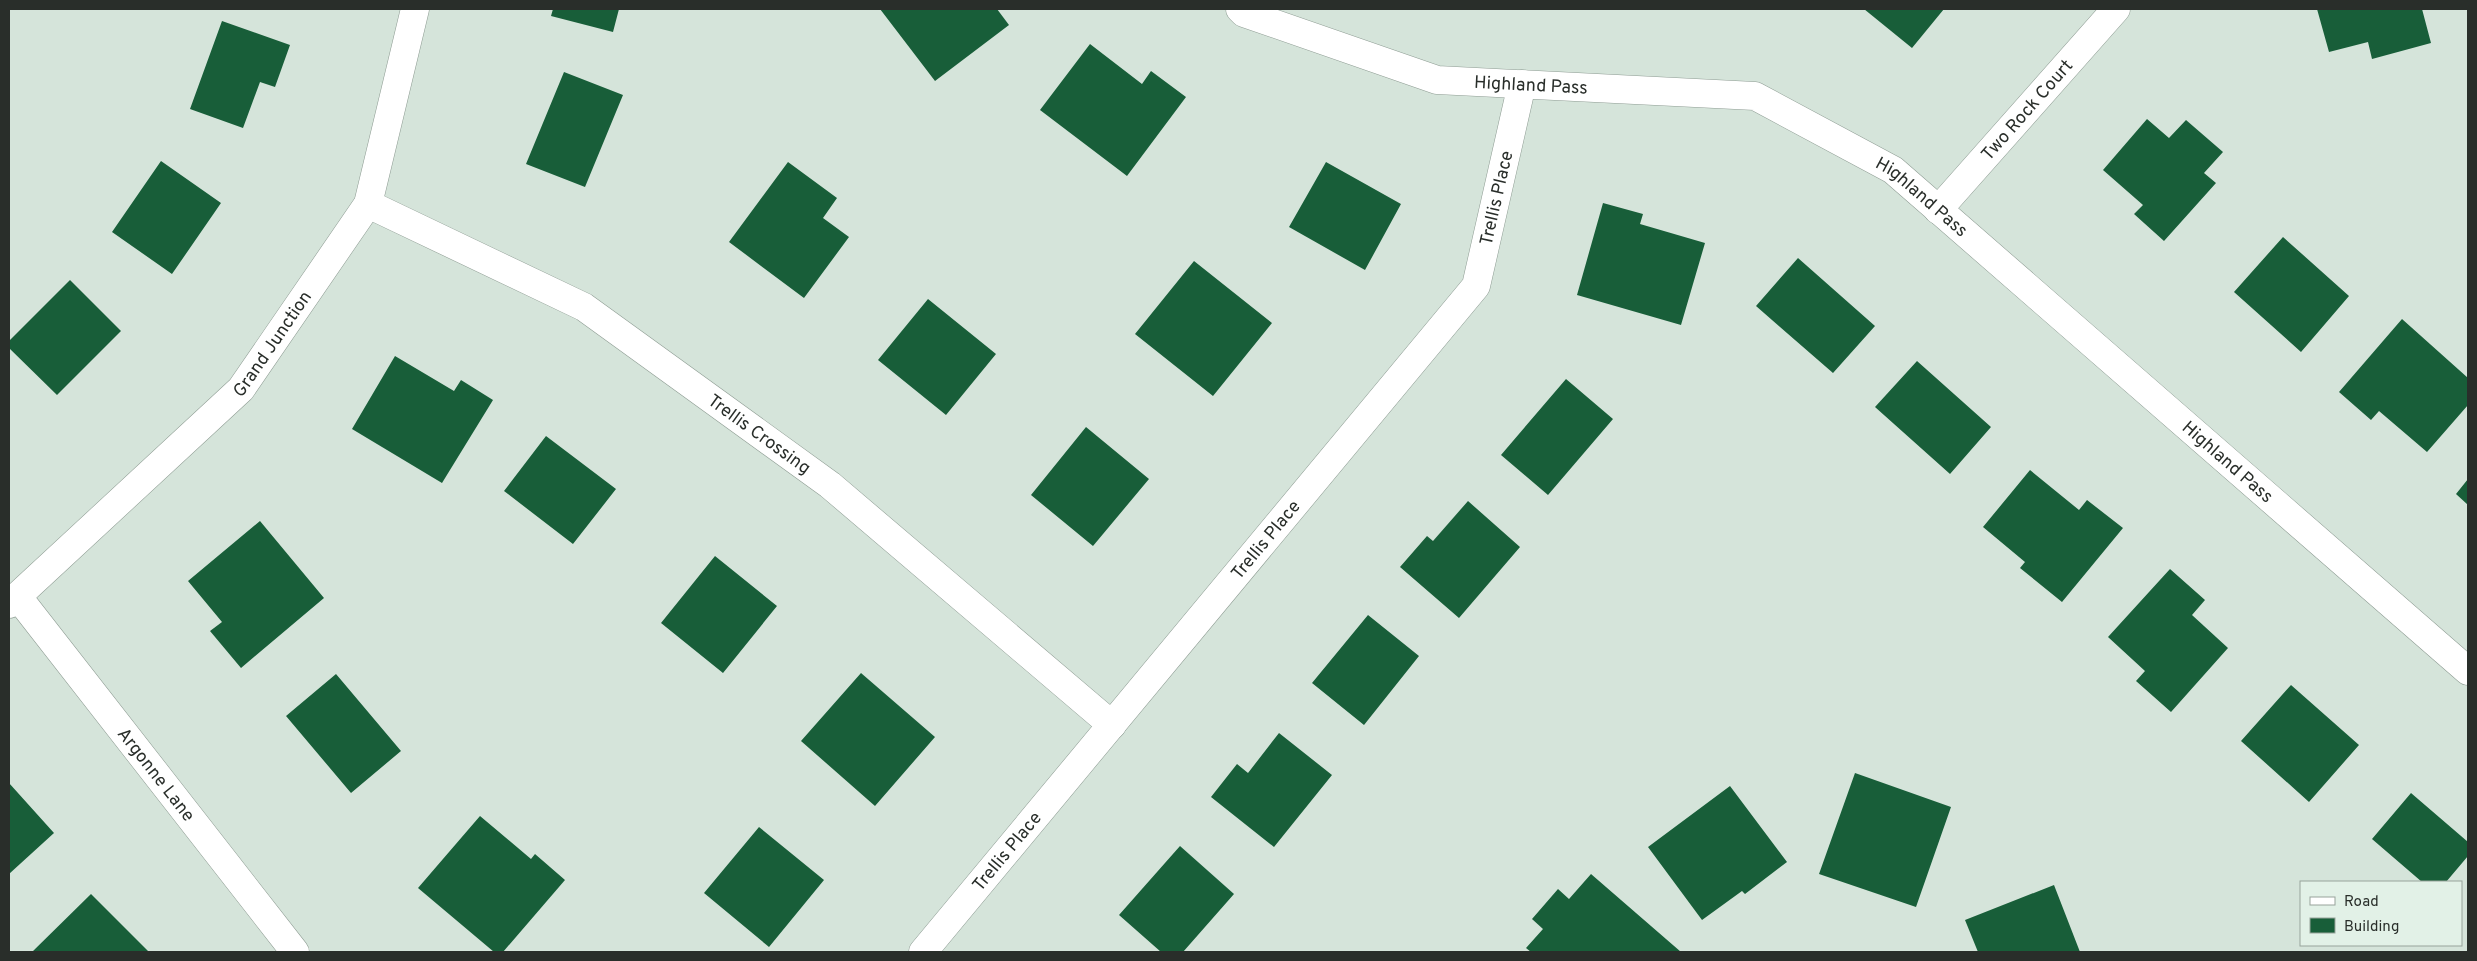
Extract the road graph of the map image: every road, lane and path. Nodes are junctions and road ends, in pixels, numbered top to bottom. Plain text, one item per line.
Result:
1 (414, 9) edge
2 (1240, 9) edge
3 (2116, 9) edge
4 (1522, 84) junction
5 (368, 204) junction
6 (1938, 210) junction
7 (13, 600) edge
8 (2468, 671) edge
9 (1112, 725) junction
10 (295, 952) edge
11 (923, 952) edge

1 - 5 street, Grand Junction
2 - 4 street, Highland Pass
3 - 6 street, Two Rock Court
4 - 6 street, Highland Pass
4 - 9 street, Trellis Place
5 - 7 street, Grand Junction
5 - 9 street, Trellis Crossing
6 - 8 street, Highland Pass
7 - 10 street, Argonne Lane
9 - 11 street, Trellis Place

